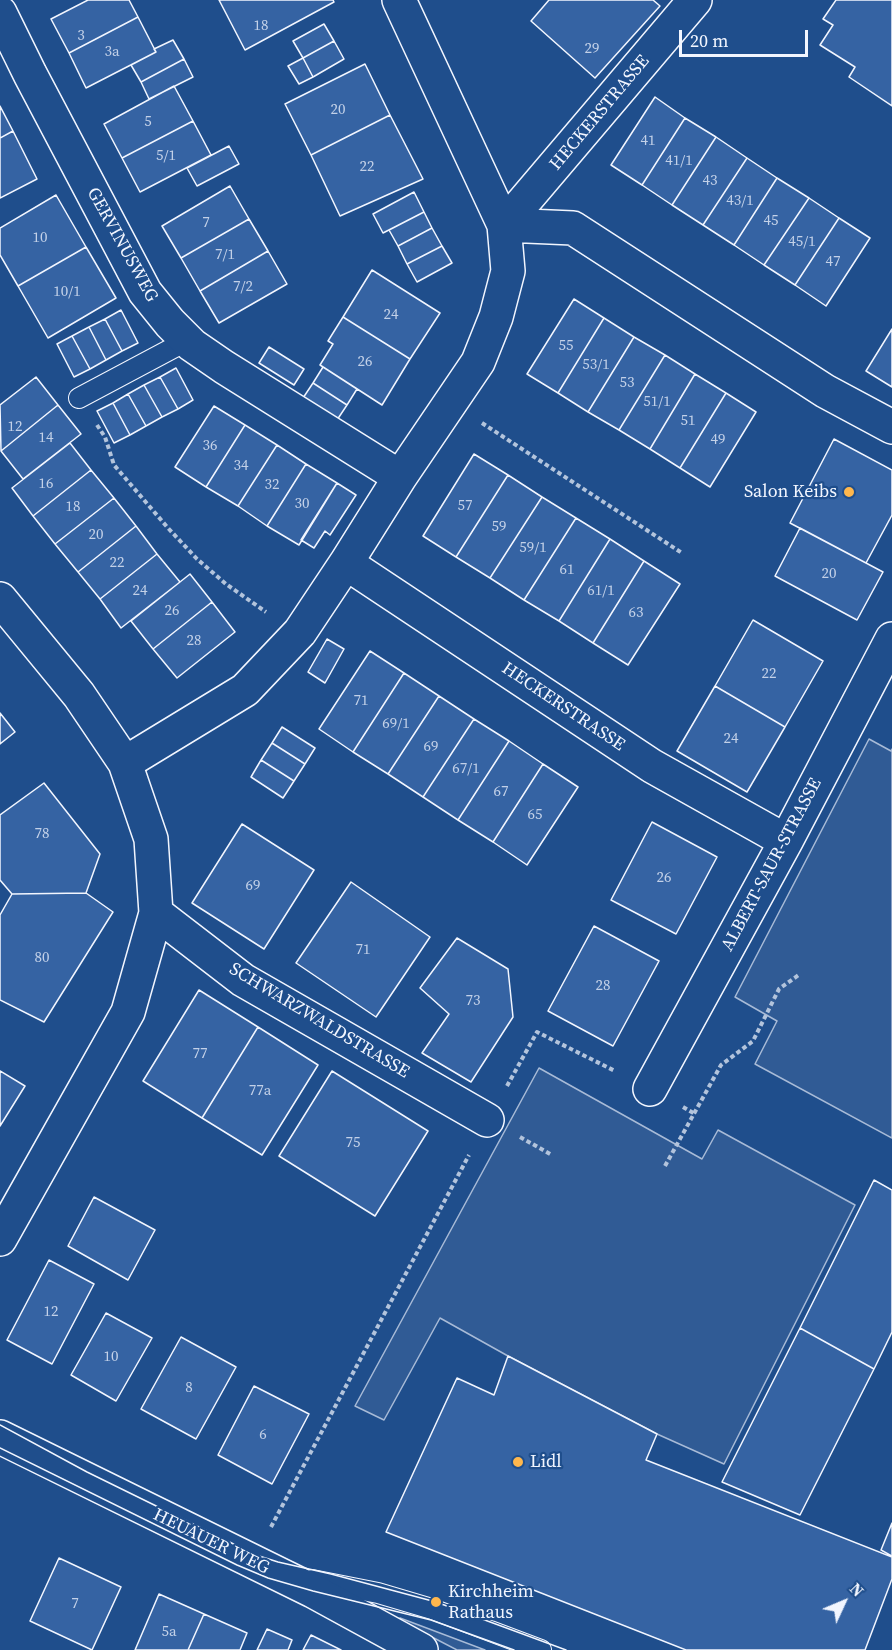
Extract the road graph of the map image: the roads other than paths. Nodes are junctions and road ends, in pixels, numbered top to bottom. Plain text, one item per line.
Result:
1 (399, 0) edge
2 (695, 0) edge
3 (0, 13) edge
4 (504, 225) junction
5 (188, 340) junction
6 (79, 398) road end
7 (892, 427) edge
8 (400, 477) junction
9 (346, 563) junction
10 (0, 599) edge
11 (892, 639) edge
12 (125, 763) junction
13 (786, 841) junction
14 (156, 913) junction
15 (650, 1089) road end
16 (487, 1120) road end
17 (0, 1239) edge
18 (0, 1437) edge
19 (261, 1566) junction
20 (421, 1650) edge
21 (541, 1650) edge

1 - 4 street
2 - 4 street, HECKERSTRASSE
3 - 5 street, GERVINUSWEG
4 - 7 street
4 - 8 street
5 - 6 lane
5 - 8 street, GERVINUSWEG
8 - 9 street
9 - 12 street
9 - 13 street, HECKERSTRASSE
10 - 12 street
11 - 13 street, ALBERT-SAUR-STRASSE
12 - 14 street
13 - 15 street, ALBERT-SAUR-STRASSE
14 - 16 street, SCHWARZWALDSTRASSE
14 - 17 street
18 - 19 street, HEUAUER WEG
19 - 20 street, HEUAUER WEG
19 - 21 lane

